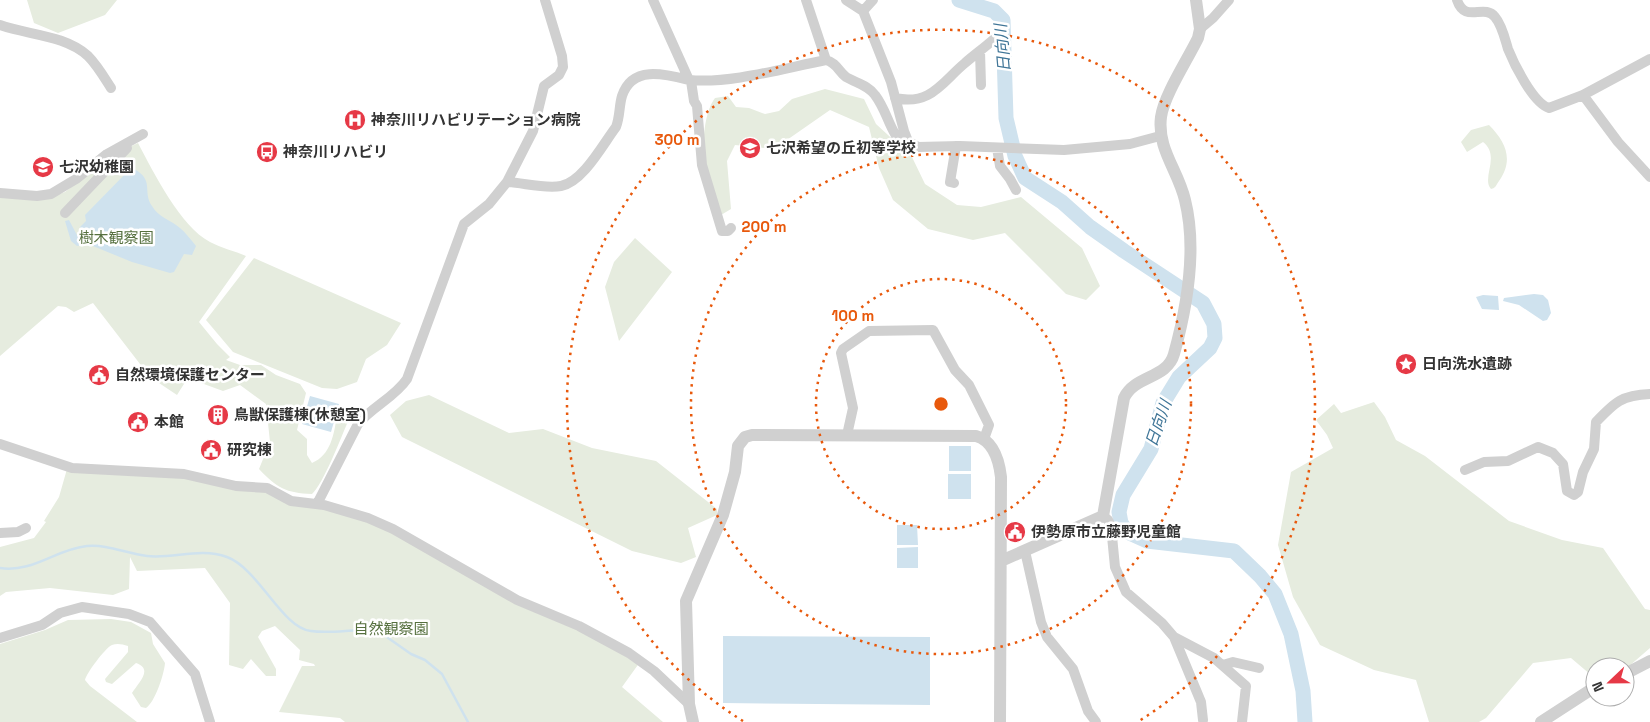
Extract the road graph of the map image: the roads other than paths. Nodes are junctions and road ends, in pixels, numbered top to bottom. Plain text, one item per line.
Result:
1 (545, 0) edge
2 (652, 0) edge
3 (806, 0) edge
4 (846, 0) edge
5 (873, 0) edge
6 (1196, 0) edge
7 (1229, 0) edge
8 (1457, 0) edge
9 (864, 11) junction
10 (0, 25) edge
11 (1200, 29) junction
12 (993, 40) dead end
13 (980, 51) junction
14 (1650, 59) edge
15 (826, 60) junction
16 (690, 80) junction
17 (981, 85) dead end
18 (111, 88) dead end
19 (1583, 96) junction
20 (895, 98) junction
21 (143, 134) dead end
22 (1160, 136) junction
23 (133, 141) junction
24 (956, 146) junction
25 (925, 149) junction
26 (1002, 149) junction
27 (1650, 177) edge
28 (507, 182) junction
29 (954, 183) dead end
30 (1016, 190) dead end
31 (0, 193) edge
32 (65, 213) dead end
33 (731, 228) dead end
34 (1650, 394) edge
35 (847, 435) junction
36 (984, 439) junction
37 (0, 444) edge
38 (1465, 470) dead end
39 (317, 504) junction
40 (1103, 516) junction
41 (26, 528) dead end
42 (3, 531) edge
43 (1025, 551) junction
44 (1001, 561) junction
45 (0, 638) edge
46 (1174, 638) junction
47 (1650, 661) edge
48 (1223, 665) junction
49 (1258, 668) dead end
50 (1635, 669) edge
51 (1585, 693) edge
52 (689, 704) junction
53 (1200, 721) edge
54 (210, 722) edge
55 (694, 722) edge
56 (1000, 722) edge
57 (1096, 722) edge
58 (1242, 722) edge
59 (1541, 722) edge

1 - 28 street
2 - 16 street
3 - 15 street
4 - 9 street
5 - 9 street
6 - 11 street
7 - 11 street
8 - 19 street
9 - 20 street
10 - 18 street
11 - 22 street
12 - 13 street
13 - 17 street
13 - 20 street
14 - 19 street
15 - 16 street
15 - 25 street
16 - 28 street
16 - 33 street
19 - 27 street
20 - 25 street
21 - 23 street
22 - 26 street
22 - 40 street
23 - 31 street
23 - 32 street
24 - 25 street
24 - 26 street
24 - 29 street
26 - 30 street
28 - 39 street
34 - 38 street
35 - 36 street
35 - 36 street
35 - 52 street
36 - 44 street
37 - 39 street
39 - 52 street
40 - 43 street
40 - 46 street
41 - 42 street
43 - 44 street
43 - 57 street
44 - 56 street
45 - 54 street
46 - 48 street
46 - 53 street
47 - 50 street
48 - 49 street
48 - 58 street
51 - 59 street
52 - 55 street

